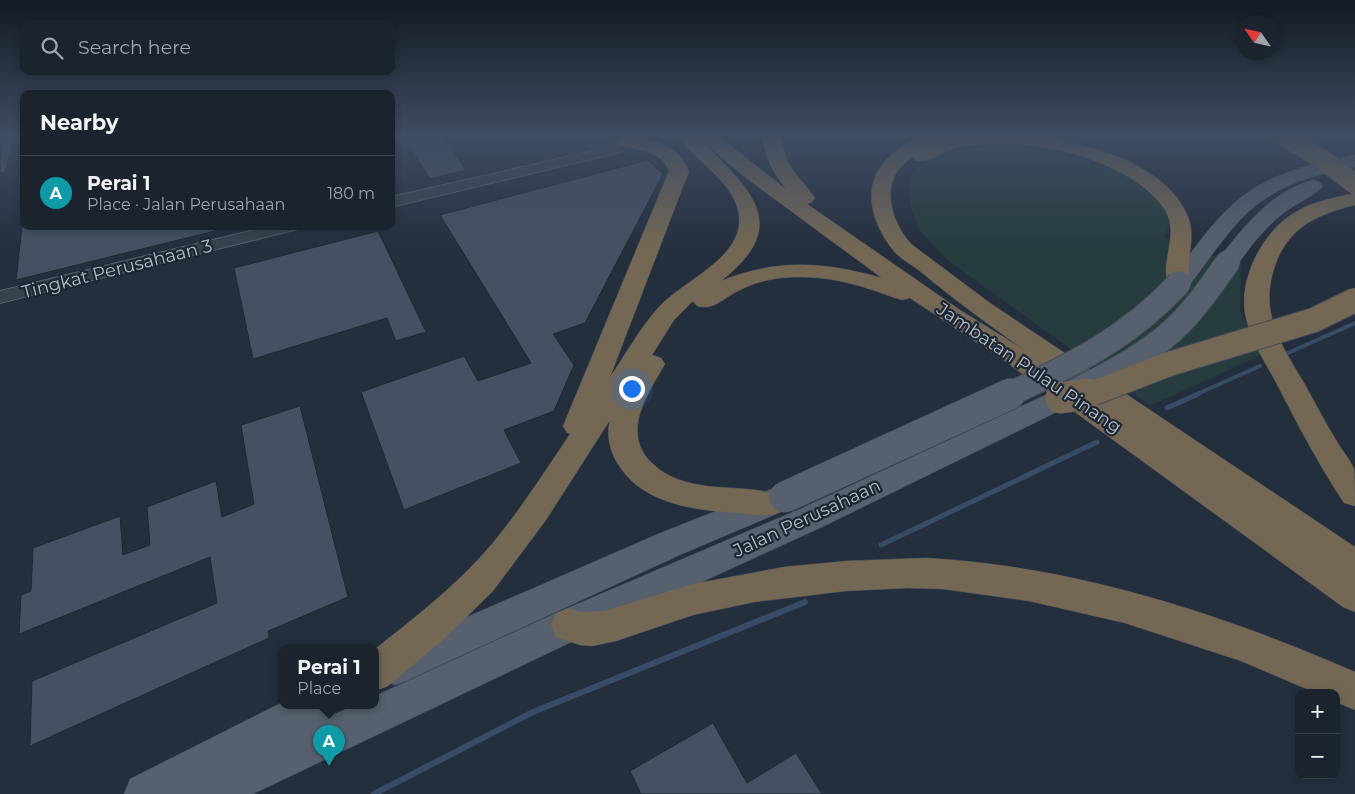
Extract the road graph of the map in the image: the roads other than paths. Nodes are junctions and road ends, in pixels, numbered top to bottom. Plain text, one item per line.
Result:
1 (515, 173) edge
2 (678, 173) edge
3 (722, 173) edge
4 (754, 173) edge
5 (784, 173) edge
6 (886, 173) edge
7 (906, 173) edge
8 (1137, 173) edge
9 (1303, 173) edge
10 (1341, 173) edge
11 (1355, 174) edge
12 (1355, 184) edge
13 (1355, 199) edge
14 (395, 201) edge
15 (276, 230) edge
16 (864, 255) junction
17 (925, 265) junction
18 (1179, 283) junction
19 (0, 297) edge
20 (1355, 300) edge
21 (951, 316) junction
22 (1061, 398) junction
23 (565, 466) junction
24 (1355, 494) edge
25 (776, 500) junction
26 (1355, 565) edge
27 (1355, 596) edge
28 (569, 625) junction
29 (379, 669) edge
30 (379, 674) edge
31 (1355, 691) edge
32 (311, 709) edge
33 (145, 794) edge
34 (207, 794) edge

1 - 14 street
2 - 23 highway
3 - 23 highway
4 - 16 highway, Jambatan Pulau Pinang
5 - 16 highway
6 - 17 highway, Jambatan Pulau Pinang
7 - 17 highway
8 - 18 highway
9 - 18 main road, Jalan Perusahaan
10 - 12 highway, bridge
11 - 22 main road, Jalan Perusahaan, bridge
13 - 24 highway
15 - 19 street, Tingkat Perusahaan 3
16 - 21 highway, Jambatan Pulau Pinang
17 - 26 highway, Jambatan Pulau Pinang
18 - 25 main road, Jalan Perusahaan, bridge
20 - 22 highway, bridge
21 - 25 highway
21 - 27 highway, Jambatan Pulau Pinang
22 - 28 main road, Jalan Perusahaan
23 - 29 highway
25 - 30 main road, Jalan Perusahaan
28 - 31 highway
28 - 34 main road, Jalan Perusahaan
32 - 33 main road

